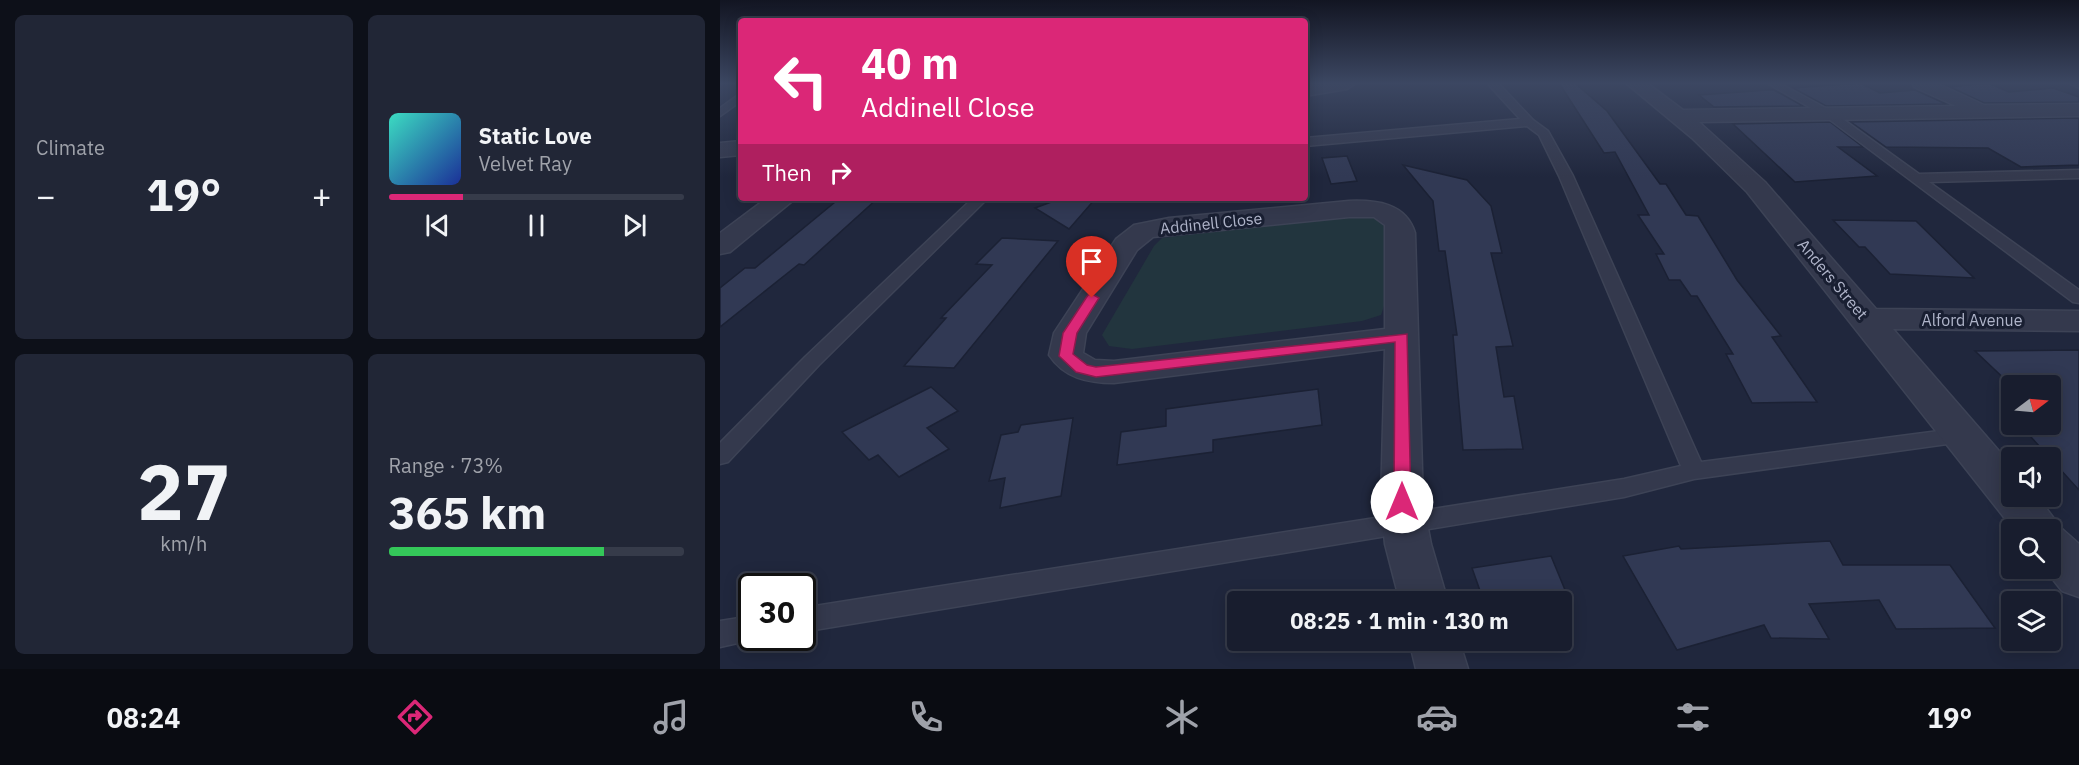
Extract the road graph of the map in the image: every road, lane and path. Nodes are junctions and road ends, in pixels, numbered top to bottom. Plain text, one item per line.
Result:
1 (1522, 114) edge
2 (1812, 114) edge
3 (1829, 114) edge
4 (1679, 116) joint
5 (1529, 122) junction
6 (1308, 142) edge
7 (738, 148) edge
8 (720, 150) edge
9 (2079, 174) edge
10 (1919, 178) junction
11 (779, 201) edge
12 (978, 201) edge
13 (720, 246) edge
14 (2079, 298) edge
15 (1866, 319) junction
16 (2079, 321) edge
17 (1402, 337) junction
18 (1962, 436) junction
19 (720, 456) edge
20 (1694, 471) junction
21 (2001, 483) edge
22 (2021, 507) edge
23 (2031, 519) edge
24 (1405, 522) junction
25 (2061, 556) edge
26 (2079, 577) edge
27 (1421, 591) edge
28 (816, 618) edge
29 (738, 631) edge
30 (720, 634) edge
31 (1437, 651) edge
32 (1442, 669) edge

1 - 5 lane
2 - 4 street
3 - 10 lane
4 - 15 street, Anders Street
5 - 6 lane
5 - 20 lane
7 - 8 street
9 - 10 lane
10 - 14 lane
11 - 13 street
12 - 19 lane
15 - 16 street, Alford Avenue
15 - 18 street, Anders Street
17 - 17 street, Addinell Close
17 - 24 street, Addinell Close
18 - 20 lane
18 - 21 street, Anders Street
20 - 24 lane
22 - 23 street, Anders Street
24 - 27 street, Addinell Close
24 - 28 lane
25 - 26 street
29 - 30 lane
31 - 32 street

